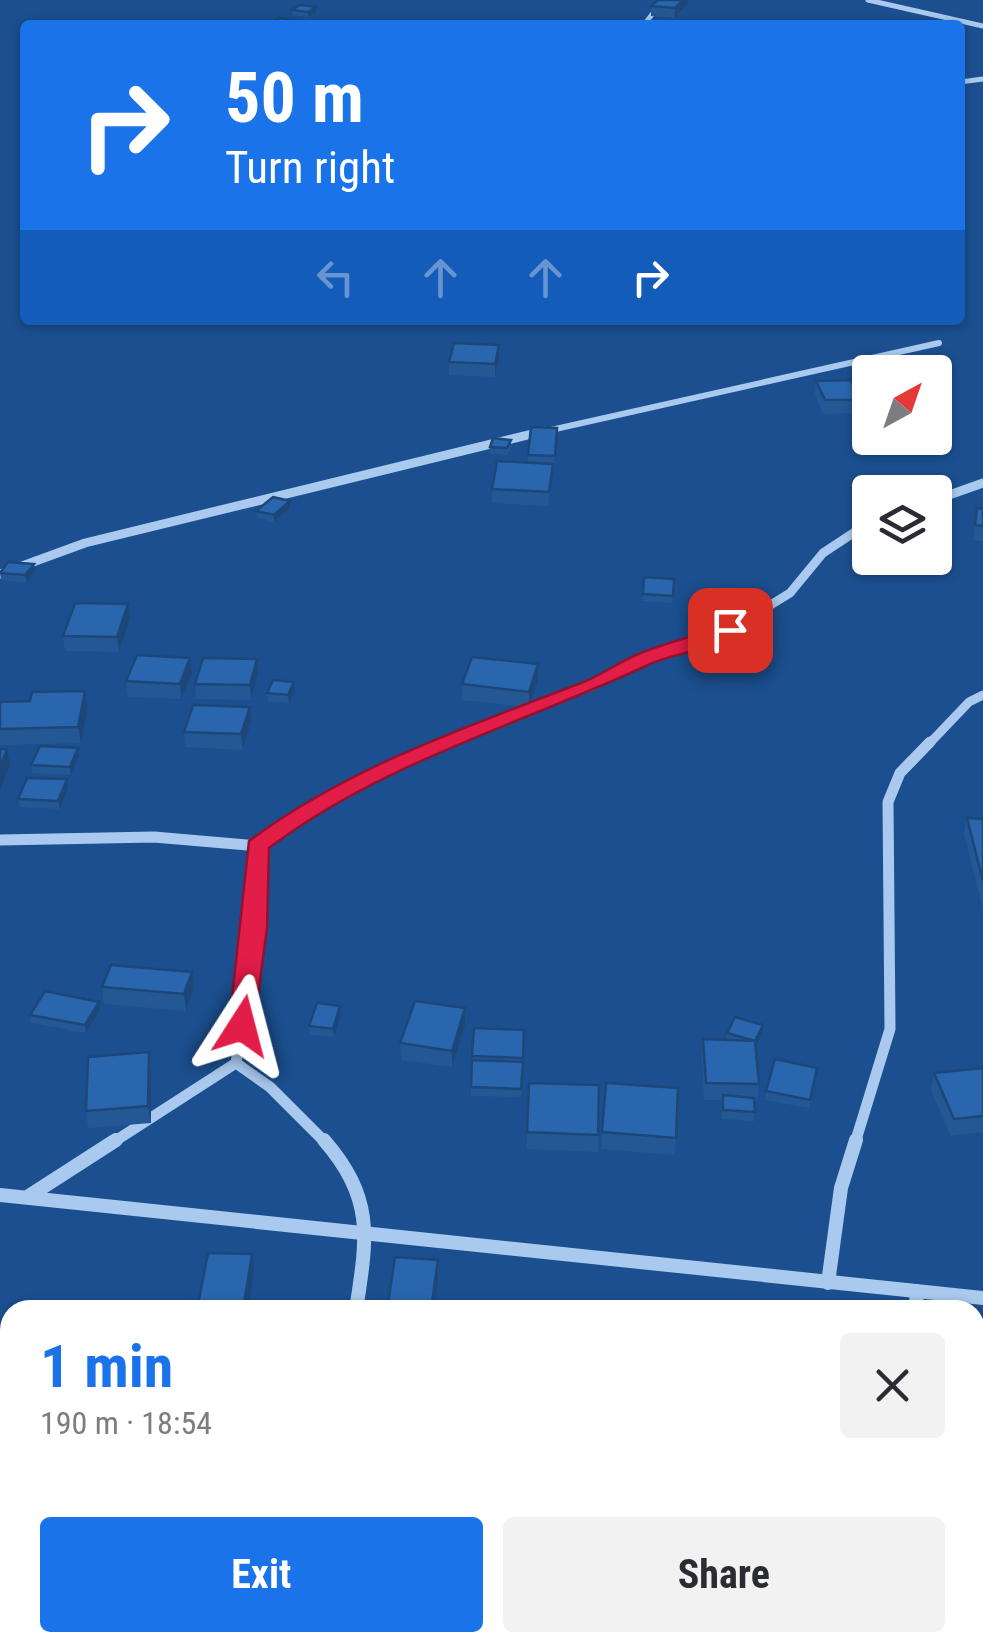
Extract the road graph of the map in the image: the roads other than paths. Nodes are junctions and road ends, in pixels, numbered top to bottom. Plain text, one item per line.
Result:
1 (663, 0) edge
2 (868, 0) edge
3 (648, 20) edge
4 (956, 20) edge
5 (939, 343) dead end
6 (983, 483) edge
7 (952, 494) edge
8 (852, 534) edge
9 (0, 574) edge
10 (983, 694) edge
11 (0, 840) edge
12 (258, 846) junction
13 (236, 1063) junction
14 (0, 1195) edge
15 (28, 1196) junction
16 (365, 1232) junction
17 (828, 1282) junction
18 (916, 1291) junction
19 (983, 1298) edge
20 (357, 1300) edge
21 (916, 1300) edge

1 - 3 street
2 - 4 street
5 - 9 street
6 - 7 street
8 - 12 street
10 - 17 street
11 - 12 street
12 - 13 street
13 - 15 street
13 - 16 street
14 - 15 street
15 - 16 street
16 - 17 street
16 - 20 street
17 - 18 street
18 - 19 street
18 - 21 street

